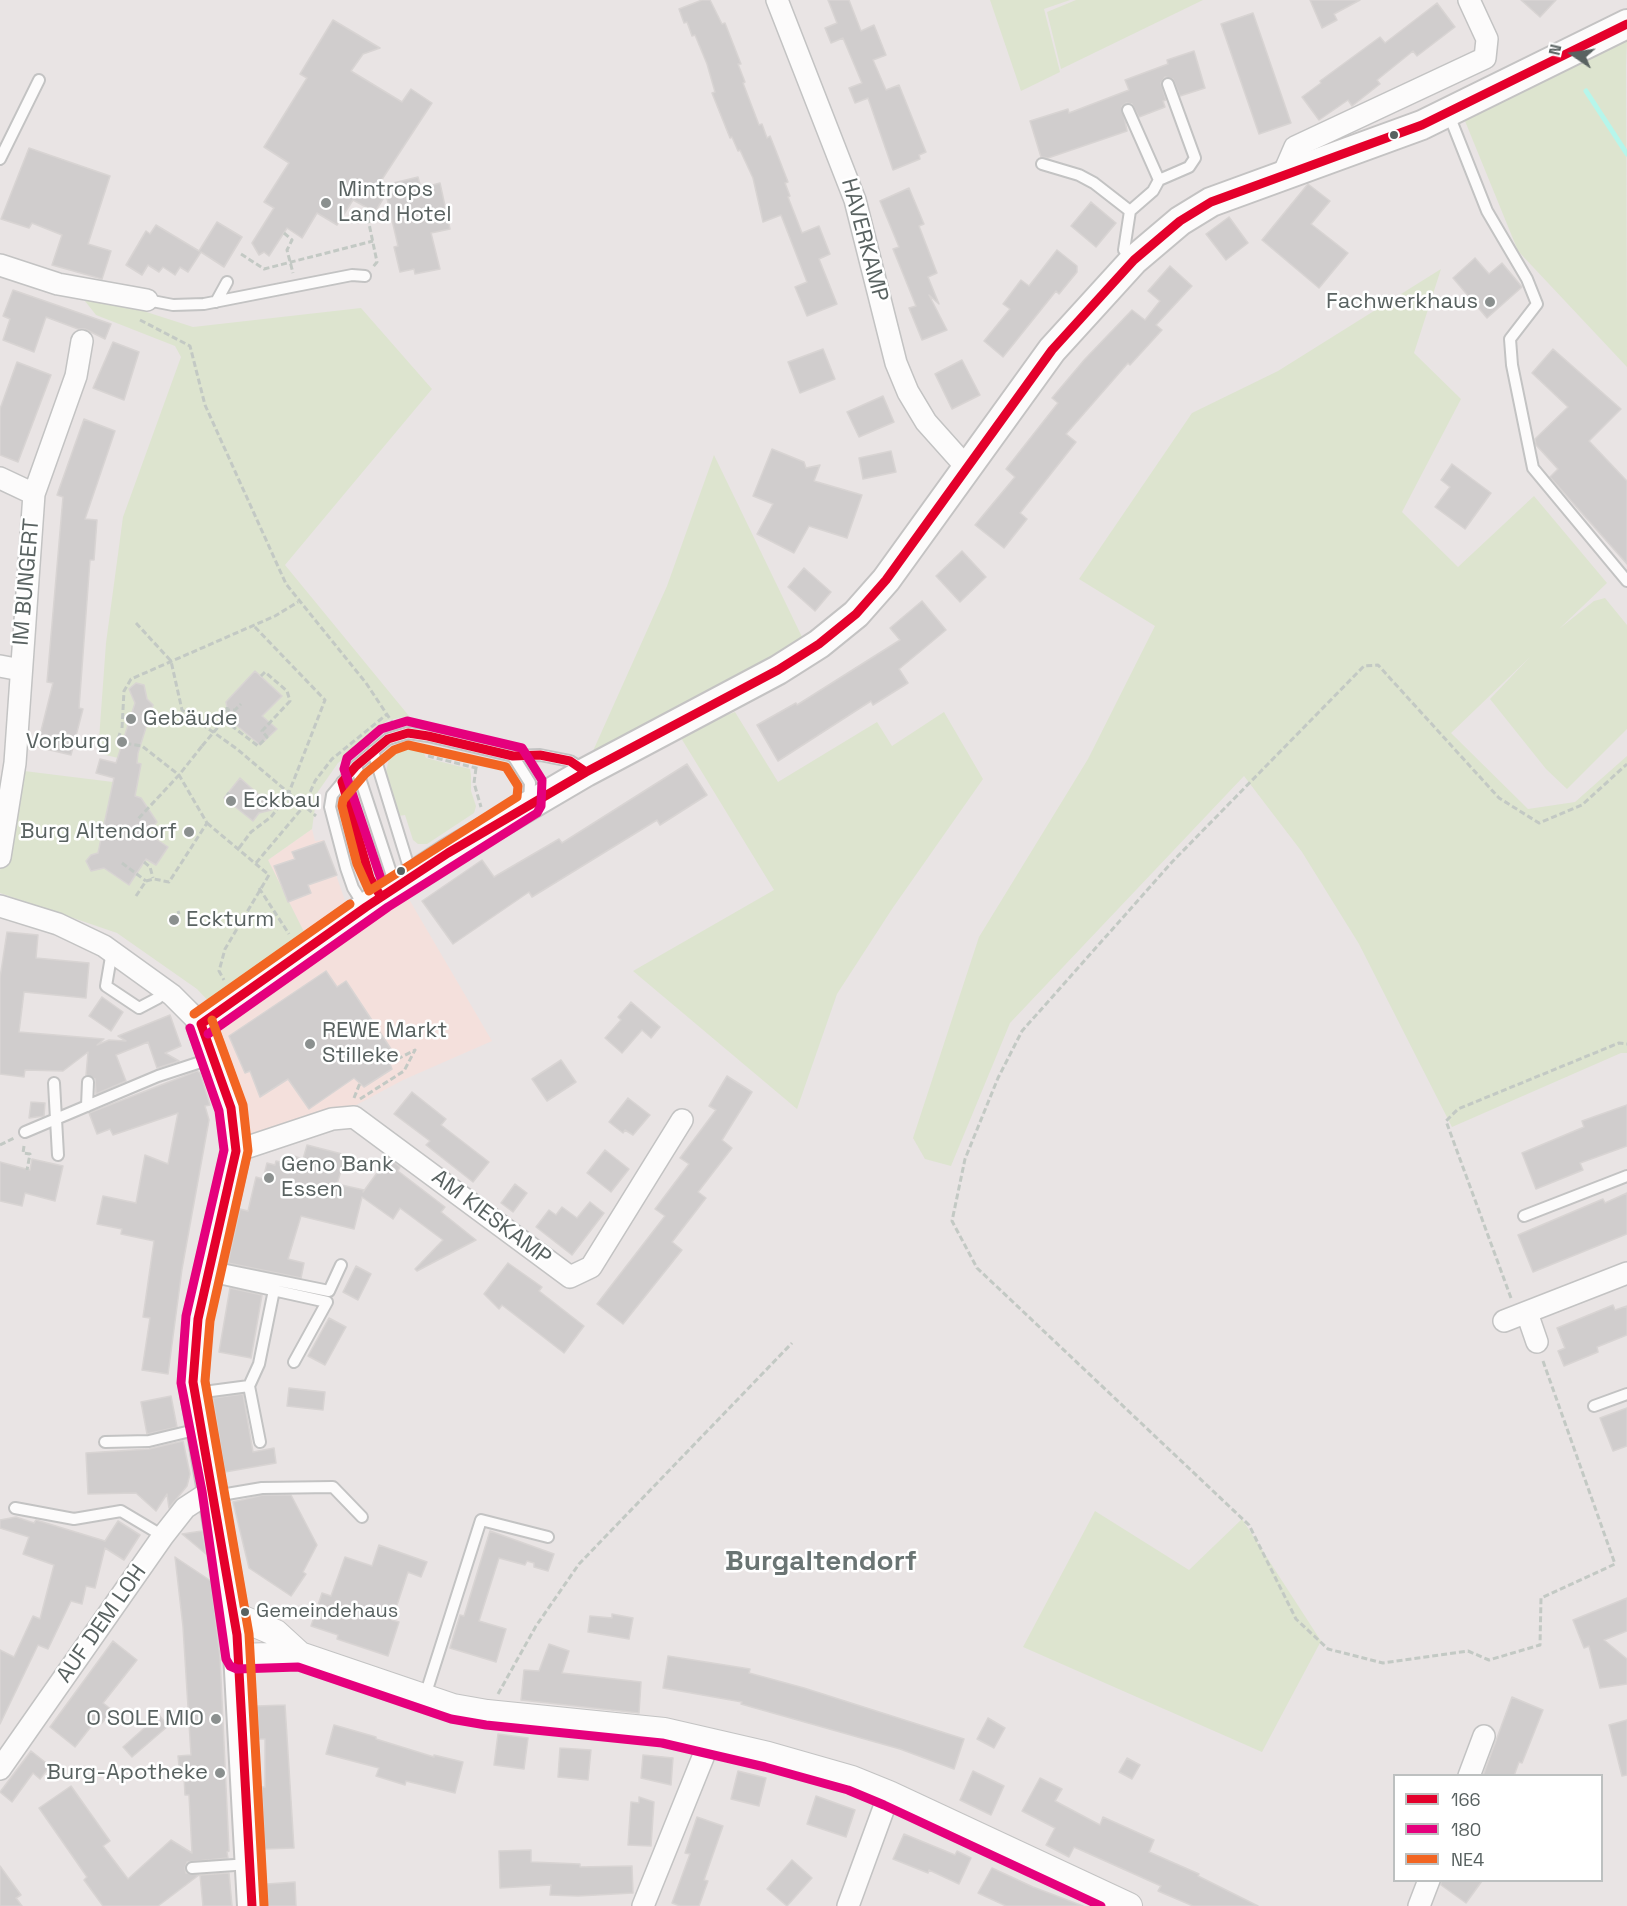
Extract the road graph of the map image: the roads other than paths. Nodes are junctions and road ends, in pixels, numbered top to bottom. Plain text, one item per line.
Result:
1 (777, 0) edge
2 (1469, 0) edge
3 (1627, 24) edge
4 (39, 80) dead end
5 (1168, 84) dead end
6 (1128, 110) dead end
7 (1448, 112) junction
8 (0, 159) edge
9 (1042, 164) dead end
10 (1282, 177) junction
11 (1159, 180) junction
12 (1130, 211) junction
13 (1134, 260) junction
14 (0, 266) edge
15 (365, 276) road end
16 (227, 282) dead end
17 (147, 300) joint
18 (216, 302) junction
19 (82, 341) dead end
20 (968, 469) junction
21 (0, 478) edge
22 (34, 494) junction
23 (1627, 581) edge
24 (10, 668) edge
25 (373, 752) junction
26 (513, 756) junction
27 (356, 765) junction
28 (586, 772) junction
29 (342, 782) junction
30 (529, 804) junction
31 (0, 857) edge
32 (389, 892) junction
33 (0, 906) edge
34 (112, 951) junction
35 (165, 990) junction
36 (201, 1024) junction
37 (213, 1058) junction
38 (88, 1082) dead end
39 (54, 1083) dead end
40 (87, 1106) junction
41 (54, 1120) junction
42 (682, 1120) dead end
43 (25, 1132) road end
44 (236, 1151) junction
45 (58, 1155) dead end
46 (1627, 1176) edge
47 (1524, 1216) dead end
48 (341, 1265) dead end
49 (208, 1271) junction
50 (1627, 1273) edge
51 (274, 1290) junction
52 (1527, 1313) junction
53 (1504, 1321) road end
54 (1537, 1342) road end
55 (294, 1362) dead end
56 (249, 1386) junction
57 (195, 1394) junction
58 (1627, 1394) edge
59 (1594, 1406) dead end
60 (202, 1428) junction
61 (105, 1442) dead end
62 (260, 1442) dead end
63 (214, 1492) junction
64 (15, 1508) dead end
65 (362, 1516) dead end
66 (164, 1536) junction
67 (548, 1537) dead end
68 (234, 1615) junction
69 (300, 1656) junction
70 (238, 1657) junction
71 (424, 1699) junction
72 (1484, 1736) dead end
73 (710, 1740) junction
74 (0, 1769) edge
75 (1470, 1774) edge
76 (889, 1794) junction
77 (249, 1864) junction
78 (192, 1868) dead end
79 (1429, 1882) edge
80 (252, 1906) edge
81 (643, 1906) edge
82 (848, 1906) edge
83 (1129, 1906) edge
84 (1419, 1906) edge

1 - 20 street, HAVERKAMP
2 - 10 street
3 - 7 main road
4 - 8 lane
5 - 11 lane
6 - 11 lane
7 - 10 main road
7 - 23 lane
9 - 12 lane
10 - 13 main road
11 - 12 lane
12 - 13 lane
13 - 20 main road
14 - 17 street
15 - 18 lane
16 - 18 lane
17 - 18 lane
19 - 22 street, IM BUNGERT
20 - 28 main road
21 - 22 street, IM BUNGERT
22 - 24 street, IM BUNGERT
24 - 31 street, IM BUNGERT
25 - 26 lane
25 - 27 lane
25 - 32 lane
26 - 28 lane
26 - 30 lane
27 - 29 lane
27 - 32 lane
28 - 30 main road
29 - 32 lane
29 - 32 lane
30 - 32 main road
32 - 36 main road
33 - 34 street
34 - 35 street
34 - 35 lane
35 - 36 street
36 - 37 main road
37 - 40 lane
37 - 44 main road
38 - 40 lane
39 - 41 lane
40 - 41 lane
41 - 43 lane
41 - 45 lane
42 - 44 street, AM KIESKAMP
44 - 49 main road
46 - 47 lane
48 - 49 lane
49 - 51 lane
49 - 57 main road
50 - 52 street
51 - 55 lane
51 - 56 lane
52 - 53 street
52 - 54 street
56 - 57 lane
56 - 62 lane
57 - 60 main road
58 - 59 lane
60 - 61 lane
60 - 63 main road
63 - 65 lane
63 - 66 street, AUF DEM LOH
63 - 68 main road
64 - 66 lane
66 - 74 street, AUF DEM LOH
67 - 71 lane
68 - 69 street
68 - 70 main road
69 - 70 street
69 - 71 street
70 - 77 main road
71 - 73 street
72 - 75 street
73 - 76 street
73 - 81 street
76 - 82 street
76 - 83 street
77 - 78 lane
77 - 80 main road
79 - 84 street

